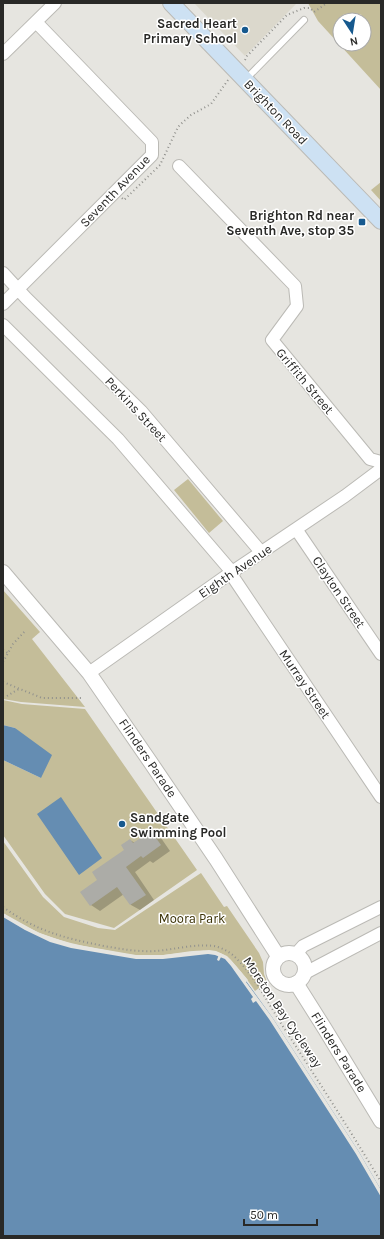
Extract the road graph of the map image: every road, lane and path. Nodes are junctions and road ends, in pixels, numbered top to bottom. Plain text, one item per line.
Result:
1 (171, 3) edge
2 (327, 3) edge
3 (50, 4) edge
4 (304, 20) dead end
5 (36, 22) junction
6 (3, 54) edge
7 (245, 60) dead end
8 (237, 79) junction
9 (179, 166) dead end
10 (124, 200) dead end
11 (381, 221) edge
12 (3, 273) edge
13 (17, 289) junction
14 (3, 304) edge
15 (3, 325) edge
16 (381, 462) edge
17 (381, 469) edge
18 (296, 529) junction
19 (261, 552) junction
20 (3, 572) edge
21 (232, 572) junction
22 (26, 630) dead end
23 (3, 650) edge
24 (8, 653) junction
25 (381, 654) edge
26 (3, 662) edge
27 (89, 674) junction
28 (3, 682) edge
29 (19, 688) junction
30 (3, 696) edge
31 (82, 698) dead end
32 (381, 797) edge
33 (3, 907) edge
34 (381, 907) edge
35 (381, 933) edge
36 (296, 954) junction
37 (278, 956) junction
38 (305, 973) junction
39 (296, 984) junction
40 (381, 1121) edge
41 (381, 1182) edge

1 - 8 main road, Brighton Road
2 - 7 path
3 - 5 street
4 - 8 lane
5 - 6 street
5 - 13 street, Seventh Avenue
8 - 10 path
8 - 11 main road, Brighton Road
9 - 16 street, Griffith Street
12 - 13 street, Perkins Street
13 - 14 street, Seventh Avenue
13 - 19 street, Perkins Street
15 - 21 street
17 - 18 street, Eighth Avenue
18 - 19 street, Eighth Avenue
18 - 25 street, Clayton Street
19 - 21 street, Eighth Avenue
20 - 27 street, Flinders Parade
21 - 27 street, Eighth Avenue
21 - 32 street, Murray Street
22 - 24 path
23 - 24 path
24 - 26 path
27 - 37 street, Flinders Parade
28 - 29 path
29 - 30 path
29 - 31 path
33 - 41 path, Moreton Bay Cycleway
34 - 36 street
35 - 38 street
36 - 37 street
36 - 38 street
37 - 39 street
38 - 39 street
39 - 40 street, Flinders Parade

